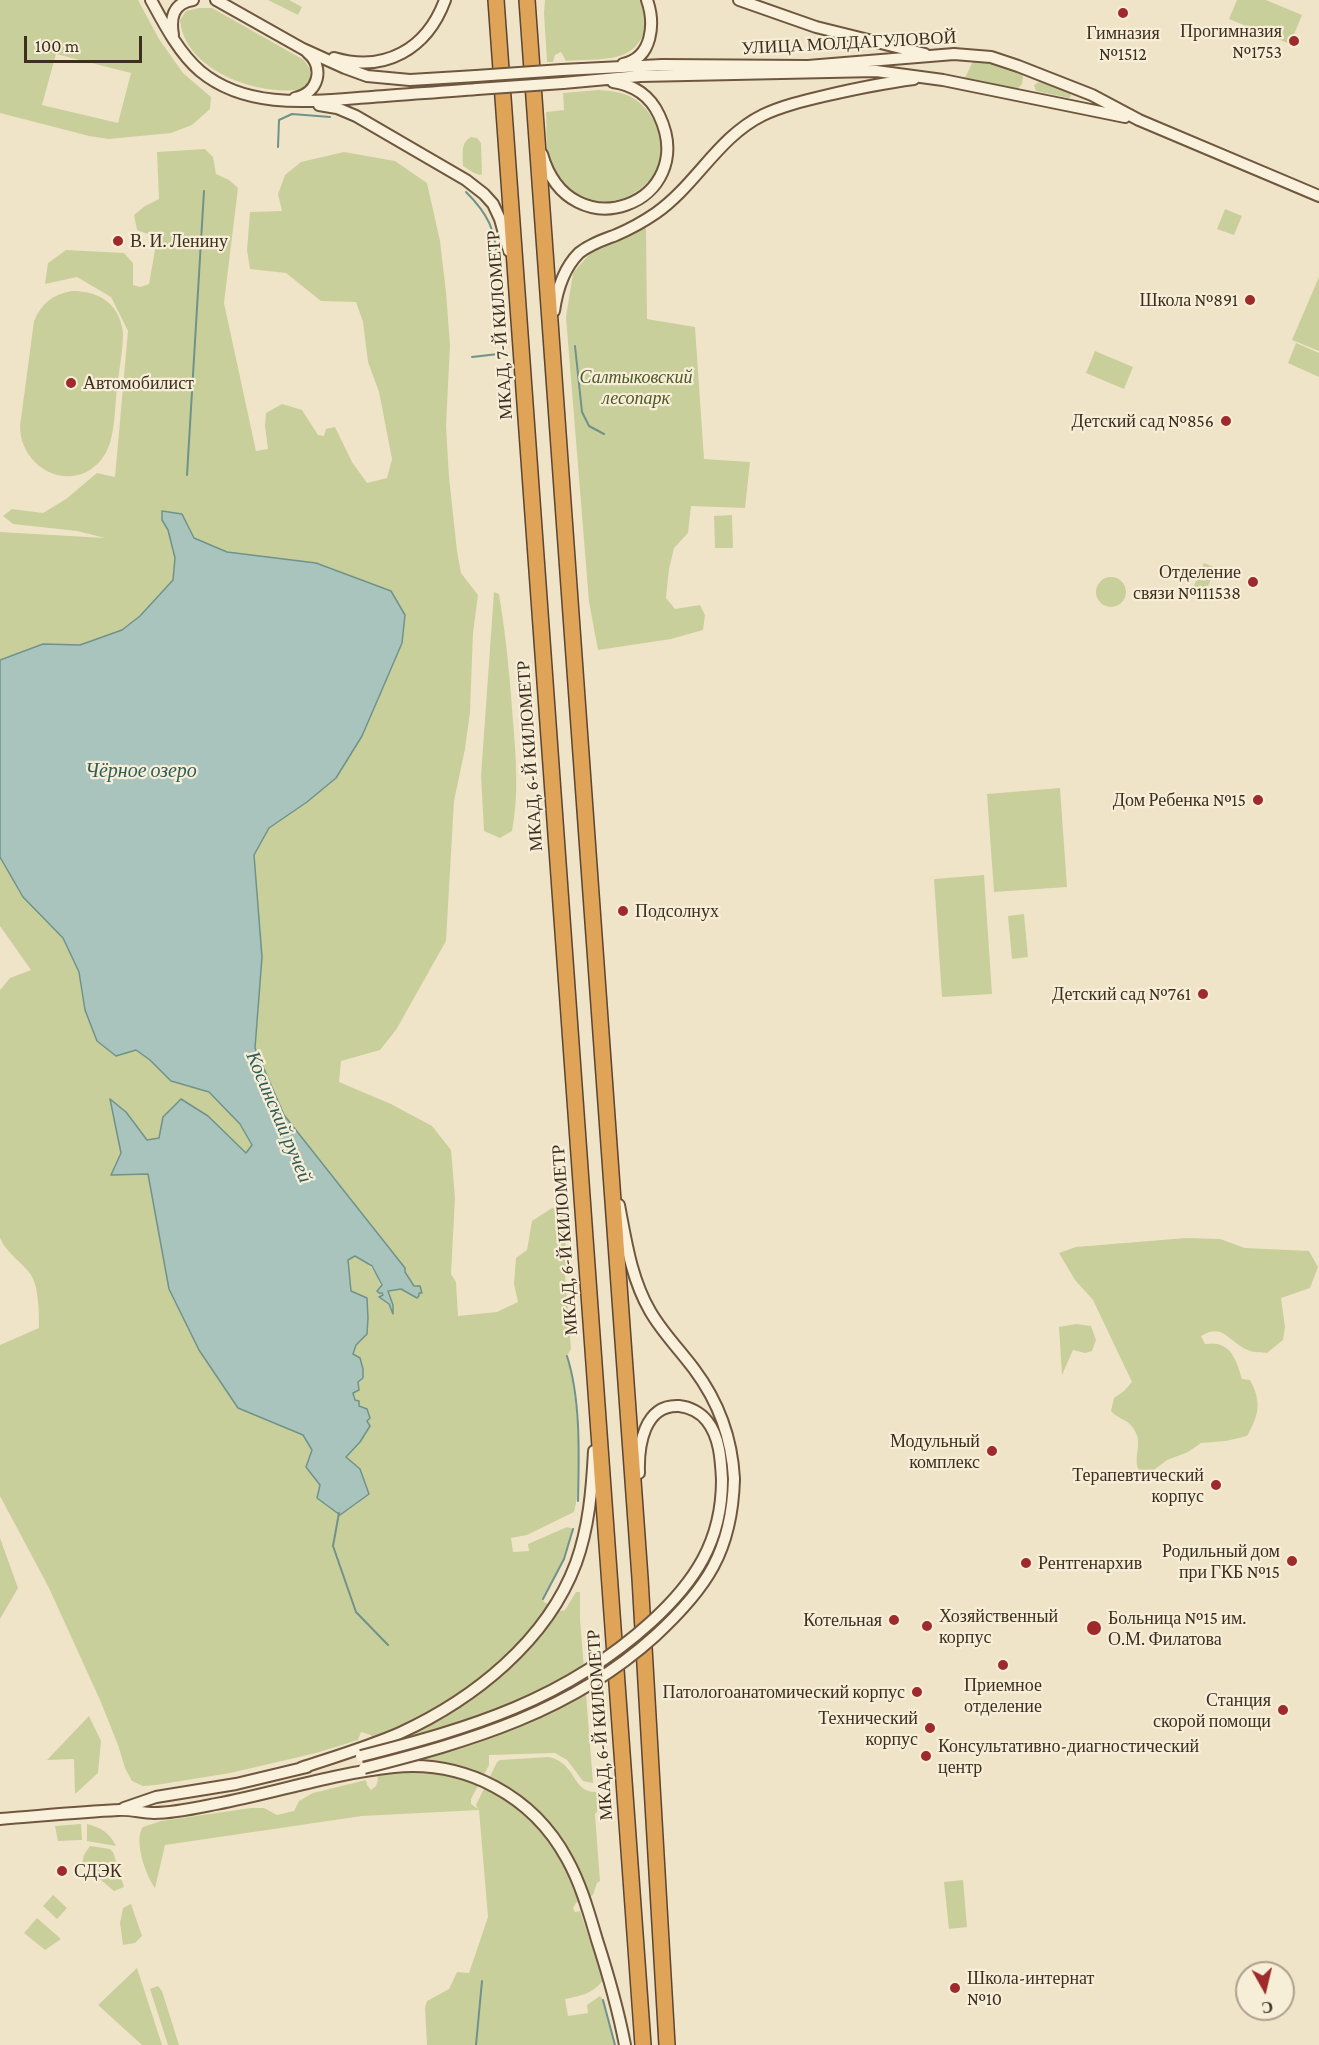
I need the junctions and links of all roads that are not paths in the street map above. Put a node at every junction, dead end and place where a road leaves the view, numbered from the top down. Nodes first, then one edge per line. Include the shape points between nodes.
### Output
1 (151, 0) edge
2 (193, 0) edge
3 (206, 0) edge
4 (446, 0) edge
5 (496, 0) edge
6 (527, 0) edge
7 (534, 0) edge
8 (647, 0) edge
9 (739, 0) edge
10 (220, 2) edge
11 (530, 38) junction
12 (174, 39) junction
13 (303, 49) junction
14 (934, 56) junction
15 (605, 67) junction
16 (927, 78) junction
17 (601, 80) junction
18 (280, 101) junction
19 (1139, 120) junction
20 (536, 132) junction
21 (1319, 196) edge
22 (516, 285) junction
23 (551, 338) junction
24 (542, 647) joint
25 (609, 1151) junction
26 (597, 1406) junction
27 (640, 1578) junction
28 (360, 1752) junction
29 (364, 1770) junction
30 (121, 1809) junction
31 (0, 1819) edge
32 (625, 2045) edge
33 (643, 2045) edge
34 (667, 2045) edge

1 - 12 main road
2 - 12 main road via 179,5 172,13
3 - 10 main road
4 - 13 main road via 422,40 394,57 360,63
5 - 22 highway, МКАД, 7-Й КИЛОМЕТР
6 - 11 highway
7 - 11 main road
8 - 15 main road via 652,22 645,48 628,63
9 - 14 main road via 816,27
10 - 13 main road
11 - 20 highway
12 - 18 main road via 184,54 216,82 255,97
13 - 15 main road, УЛИЦА МОЛДАГУЛОВОЙ, bridge via 367,76 386,79
13 - 18 main road via 316,64 316,84 300,97
14 - 15 main road, УЛИЦА МОЛДАГУЛОВОЙ via 808,66
14 - 19 main road, УЛИЦА МОЛДАГУЛОВОЙ via 974,54 1004,61 1092,95
16 - 17 main road, УЛИЦА МОЛДАГУЛОВОЙ via 865,71
16 - 19 main road, УЛИЦА МОЛДАГУЛОВОЙ
16 - 23 main road via 881,83 789,105 743,126 658,212 579,253 562,278
17 - 18 main road, УЛИЦА МОЛДАГУЛОВОЙ, bridge
17 - 20 main road via 624,83 647,97 663,124 667,160 662,175 640,199 610,209 578,202 554,181
18 - 22 main road via 337,108 356,116 484,194 500,219
19 - 21 main road, УЛИЦА МОЛДАГУЛОВОЙ
20 - 23 highway
22 - 24 highway, МКАД, 7-Й КИЛОМЕТР
23 - 25 highway
24 - 26 highway, МКАД, 6-Й КИЛОМЕТР
25 - 27 highway
25 - 29 main road, bridge via 638,1287 657,1323 714,1400 729,1439 734,1479 730,1523 720,1553 711,1572 680,1611 628,1658 569,1697 470,1739
26 - 28 main road via 584,1536 556,1602 532,1636 480,1685 412,1727
26 - 33 highway, МКАД, 6-Й КИЛОМЕТР
27 - 28 main road, bridge via 642,1437 654,1414 663,1408 691,1409 711,1427 722,1480 713,1539 700,1566 676,1598 628,1643 581,1675 524,1705 467,1727
27 - 34 highway
28 - 30 main road via 236,1784 156,1797
29 - 30 main road via 217,1804 162,1812
29 - 32 main road via 406,1766 468,1775 506,1792 528,1809 568,1860 587,1906
30 - 31 main road

